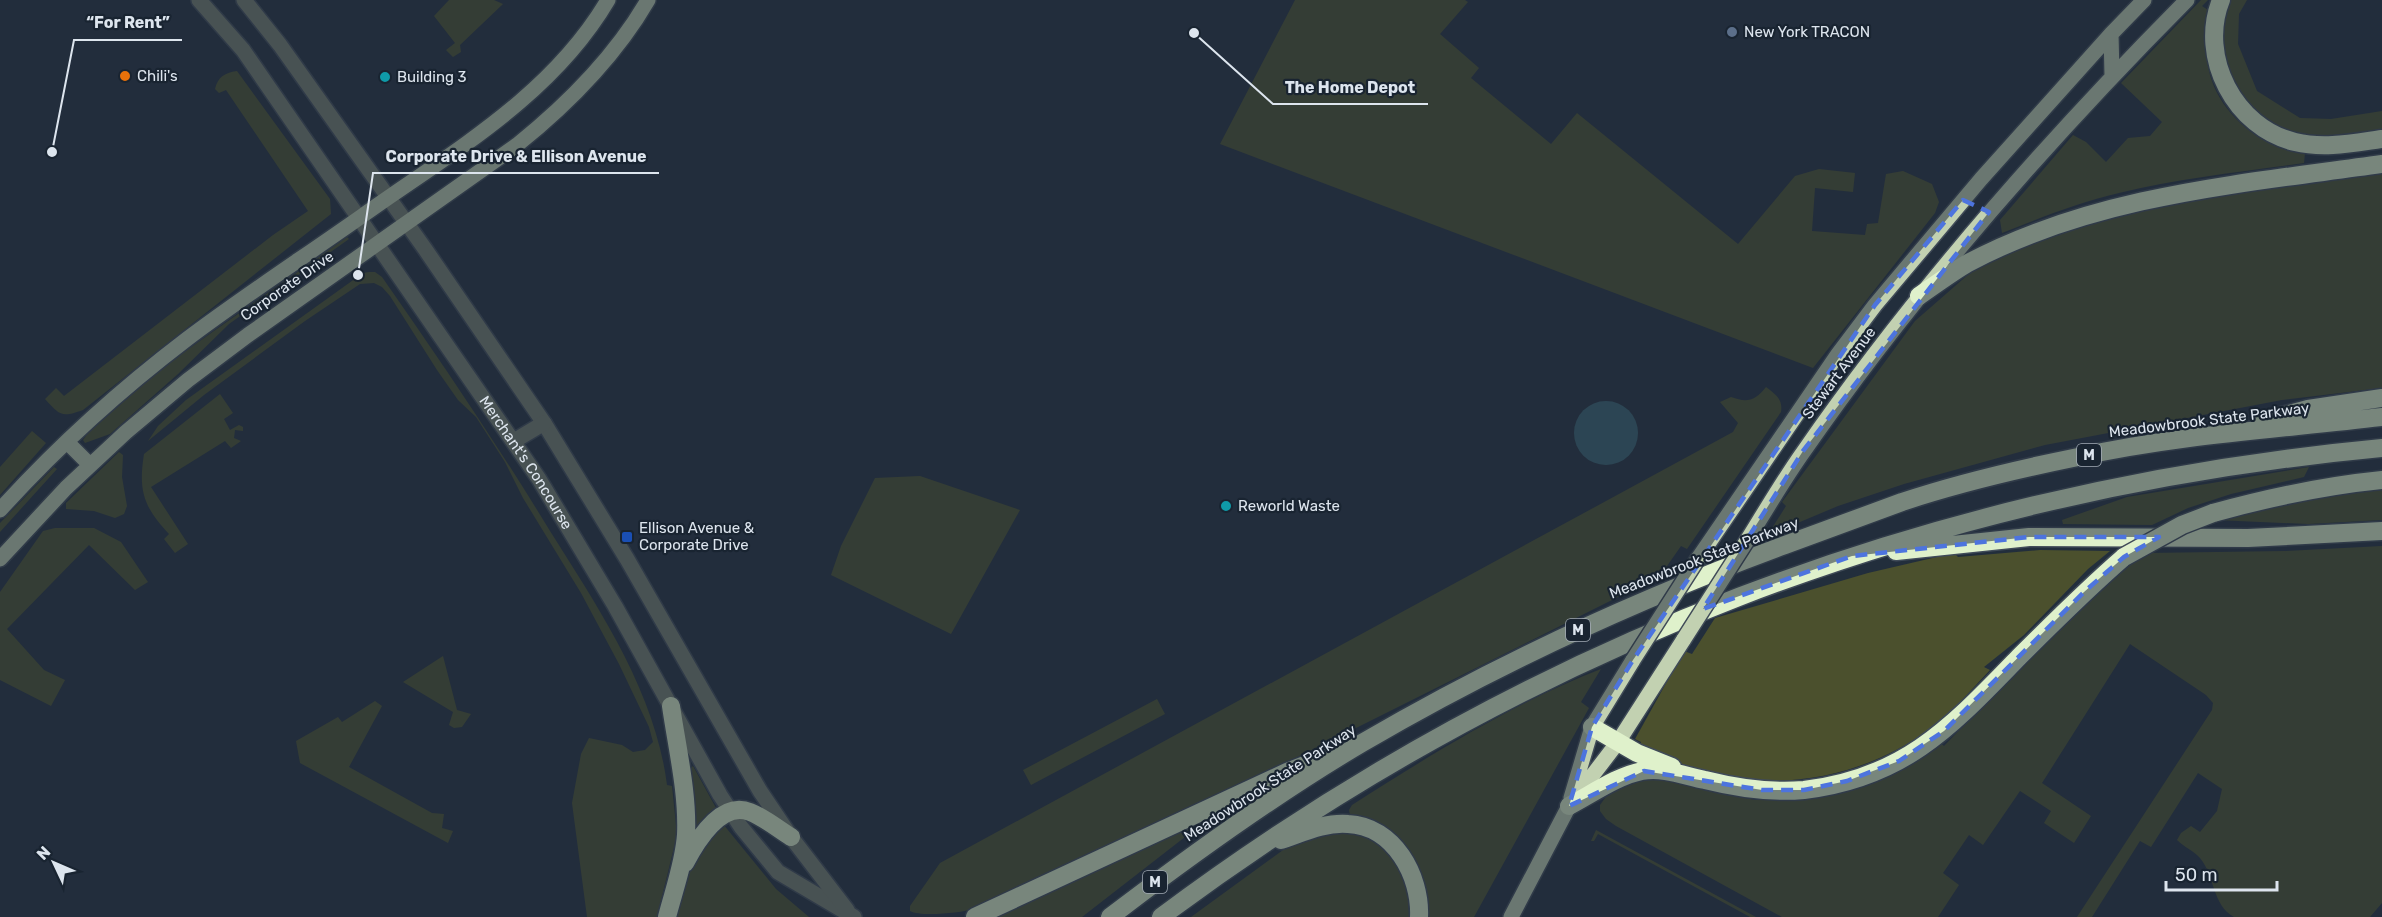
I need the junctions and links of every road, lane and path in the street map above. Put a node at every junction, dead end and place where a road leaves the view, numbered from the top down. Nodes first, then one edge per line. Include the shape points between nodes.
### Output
1 (200, 0) edge
2 (244, 0) edge
3 (608, 0) edge
4 (648, 0) edge
5 (2144, 0) edge
6 (2187, 0) edge
7 (2221, 0) edge
8 (2111, 34) junction
9 (2112, 75) junction
10 (2382, 139) edge
11 (2382, 164) edge
12 (1982, 179) junction
13 (388, 198) junction
14 (1963, 200) junction
15 (1989, 212) junction
16 (360, 218) junction
17 (406, 224) junction
18 (378, 244) junction
19 (1919, 296) junction
20 (2382, 398) edge
21 (2382, 417) edge
22 (544, 423) junction
23 (2204, 438) junction
24 (514, 441) junction
25 (67, 442) junction
26 (2382, 448) edge
27 (90, 465) junction
28 (2382, 480) edge
29 (0, 510) edge
30 (2382, 531) edge
31 (1852, 556) junction
32 (0, 559) edge
33 (671, 706) junction
34 (1592, 727) junction
35 (1618, 742) junction
36 (1361, 744) junction
37 (1707, 781) junction
38 (1569, 807) junction
39 (731, 811) junction
40 (791, 837) junction
41 (1259, 846) junction
42 (677, 878) junction
43 (847, 913) edge
44 (667, 917) edge
45 (975, 917) edge
46 (1110, 917) edge
47 (1161, 917) edge
48 (1419, 917) edge
49 (1511, 917) edge

1 - 16 street, Merchant's Concourse via 243,50
2 - 13 street, Merchant's Concourse
3 - 13 main road, Corporate Drive via 572,49 527,97
4 - 17 main road, Corporate Drive via 604,61 554,115
5 - 8 main road, Stewart Avenue
6 - 9 main road, Stewart Avenue
7 - 10 highway via 2214,38 2217,63 2232,98 2252,121 2295,143 2326,146
8 - 9 main road
8 - 12 main road, Stewart Avenue
9 - 15 main road, Stewart Avenue
11 - 19 highway via 2122,204 2007,245 1966,264
12 - 14 main road, Stewart Avenue
12 - 15 main road
13 - 16 main road, Corporate Drive
13 - 17 street, Merchant's Concourse
14 - 15 main road
14 - 34 main road, Stewart Avenue, bridge via 1838,354 1697,560
15 - 19 main road, Stewart Avenue
16 - 18 street, Merchant's Concourse
16 - 25 main road, Corporate Drive via 188,338
17 - 18 main road, Corporate Drive
17 - 22 street, Merchant's Concourse
18 - 24 street, Merchant's Concourse
18 - 27 main road, Corporate Drive via 209,363
19 - 35 main road, Stewart Avenue, bridge via 1803,451
20 - 23 highway via 2308,409
21 - 23 highway, Meadowbrook State Parkway / M
22 - 24 street
22 - 40 street, Merchant's Concourse via 627,559 742,762
23 - 36 highway, Meadowbrook State Parkway / M via 2082,456 1905,501 1706,574 1609,615 1507,664
24 - 33 street, Merchant's Concourse via 582,548
25 - 27 main road
25 - 29 main road, Corporate Drive
26 - 31 highway, M via 2240,464 2087,492
27 - 32 main road, Corporate Drive
28 - 37 highway, bridge via 2311,488 2213,513 2124,557 1944,731 1899,761 1847,781 1804,790 1752,789
30 - 31 highway via 2267,537 2029,537
31 - 41 highway, M via 1718,604 1573,667 1388,765
33 - 39 street, Merchant's Concourse
33 - 42 highway via 686,820
34 - 35 highway
34 - 38 main road, Stewart Avenue
35 - 37 highway
35 - 38 main road, Stewart Avenue
36 - 45 highway via 1287,772
36 - 46 highway, Meadowbrook State Parkway / M via 1221,835
37 - 38 highway via 1644,771 1624,777
38 - 49 main road, Stewart Avenue
39 - 40 highway via 749,812
39 - 42 highway via 700,838
39 - 43 street, Merchant's Concourse via 778,872
40 - 43 street, Merchant's Concourse
41 - 47 highway, M
41 - 48 highway via 1329,825 1356,824 1371,830 1392,844 1408,866 1418,894
42 - 44 highway

